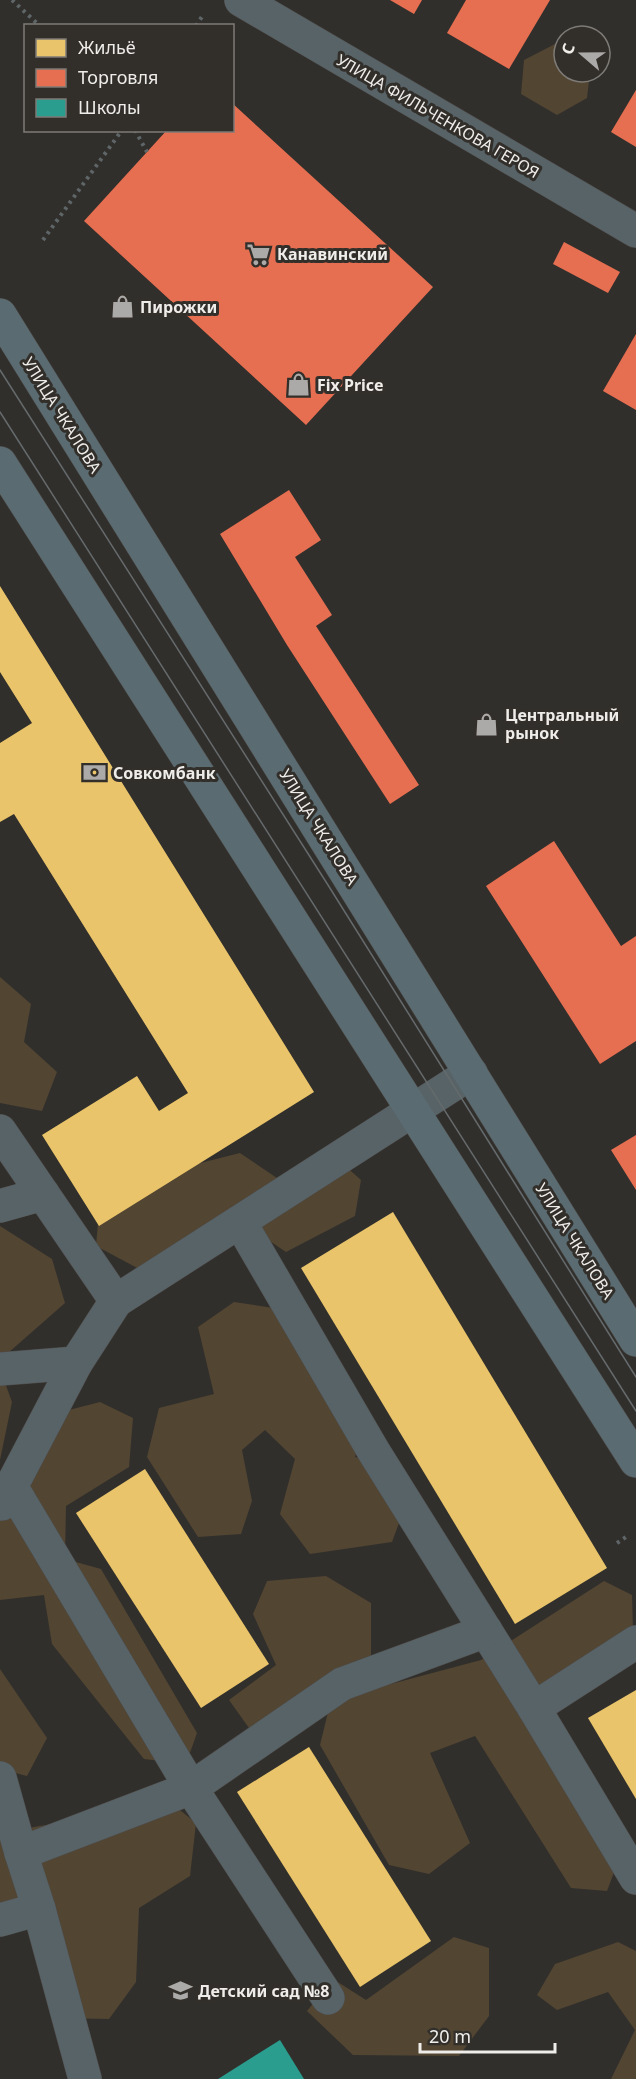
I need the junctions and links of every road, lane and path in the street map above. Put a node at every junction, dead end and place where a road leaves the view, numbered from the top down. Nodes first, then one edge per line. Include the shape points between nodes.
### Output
1 (12, 0) edge
2 (241, 0) edge
3 (38, 24) edge
4 (121, 132) edge
5 (136, 132) edge
6 (147, 152) dead end
7 (636, 231) edge
8 (43, 240) dead end
9 (0, 315) edge
10 (0, 463) edge
11 (471, 1072) junction
12 (412, 1110) junction
13 (0, 1131) edge
14 (43, 1194) junction
15 (0, 1206) edge
16 (240, 1222) junction
17 (116, 1301) junction
18 (636, 1340) edge
19 (76, 1363) junction
20 (0, 1369) edge
21 (636, 1461) edge
22 (5, 1497) edge
23 (626, 1537) dead end
24 (617, 1543) dead end
25 (486, 1631) junction
26 (636, 1642) edge
27 (534, 1708) junction
28 (0, 1778) edge
29 (191, 1788) junction
30 (21, 1853) junction
31 (636, 1878) edge
32 (39, 1909) junction
33 (0, 1920) edge
34 (328, 1998) dead end
35 (85, 2079) edge

1 - 3 path
2 - 7 street, УЛИЦА ФИЛЬЧЕНКОВА ГЕРОЯ
4 - 8 path
5 - 6 path
9 - 11 main road, УЛИЦА ЧКАЛОВА
10 - 12 main road
11 - 12 street
11 - 18 main road, УЛИЦА ЧКАЛОВА
12 - 16 street
12 - 21 main road
13 - 14 street
14 - 15 street
14 - 17 street
16 - 17 street
16 - 25 street via 374,1452
17 - 19 street
19 - 20 street
19 - 22 street
22 - 29 street
23 - 24 path
25 - 27 street
25 - 29 street via 342,1684
26 - 27 street
27 - 31 street
28 - 30 street
29 - 30 street
29 - 34 street
30 - 32 street
32 - 33 street
32 - 35 street

